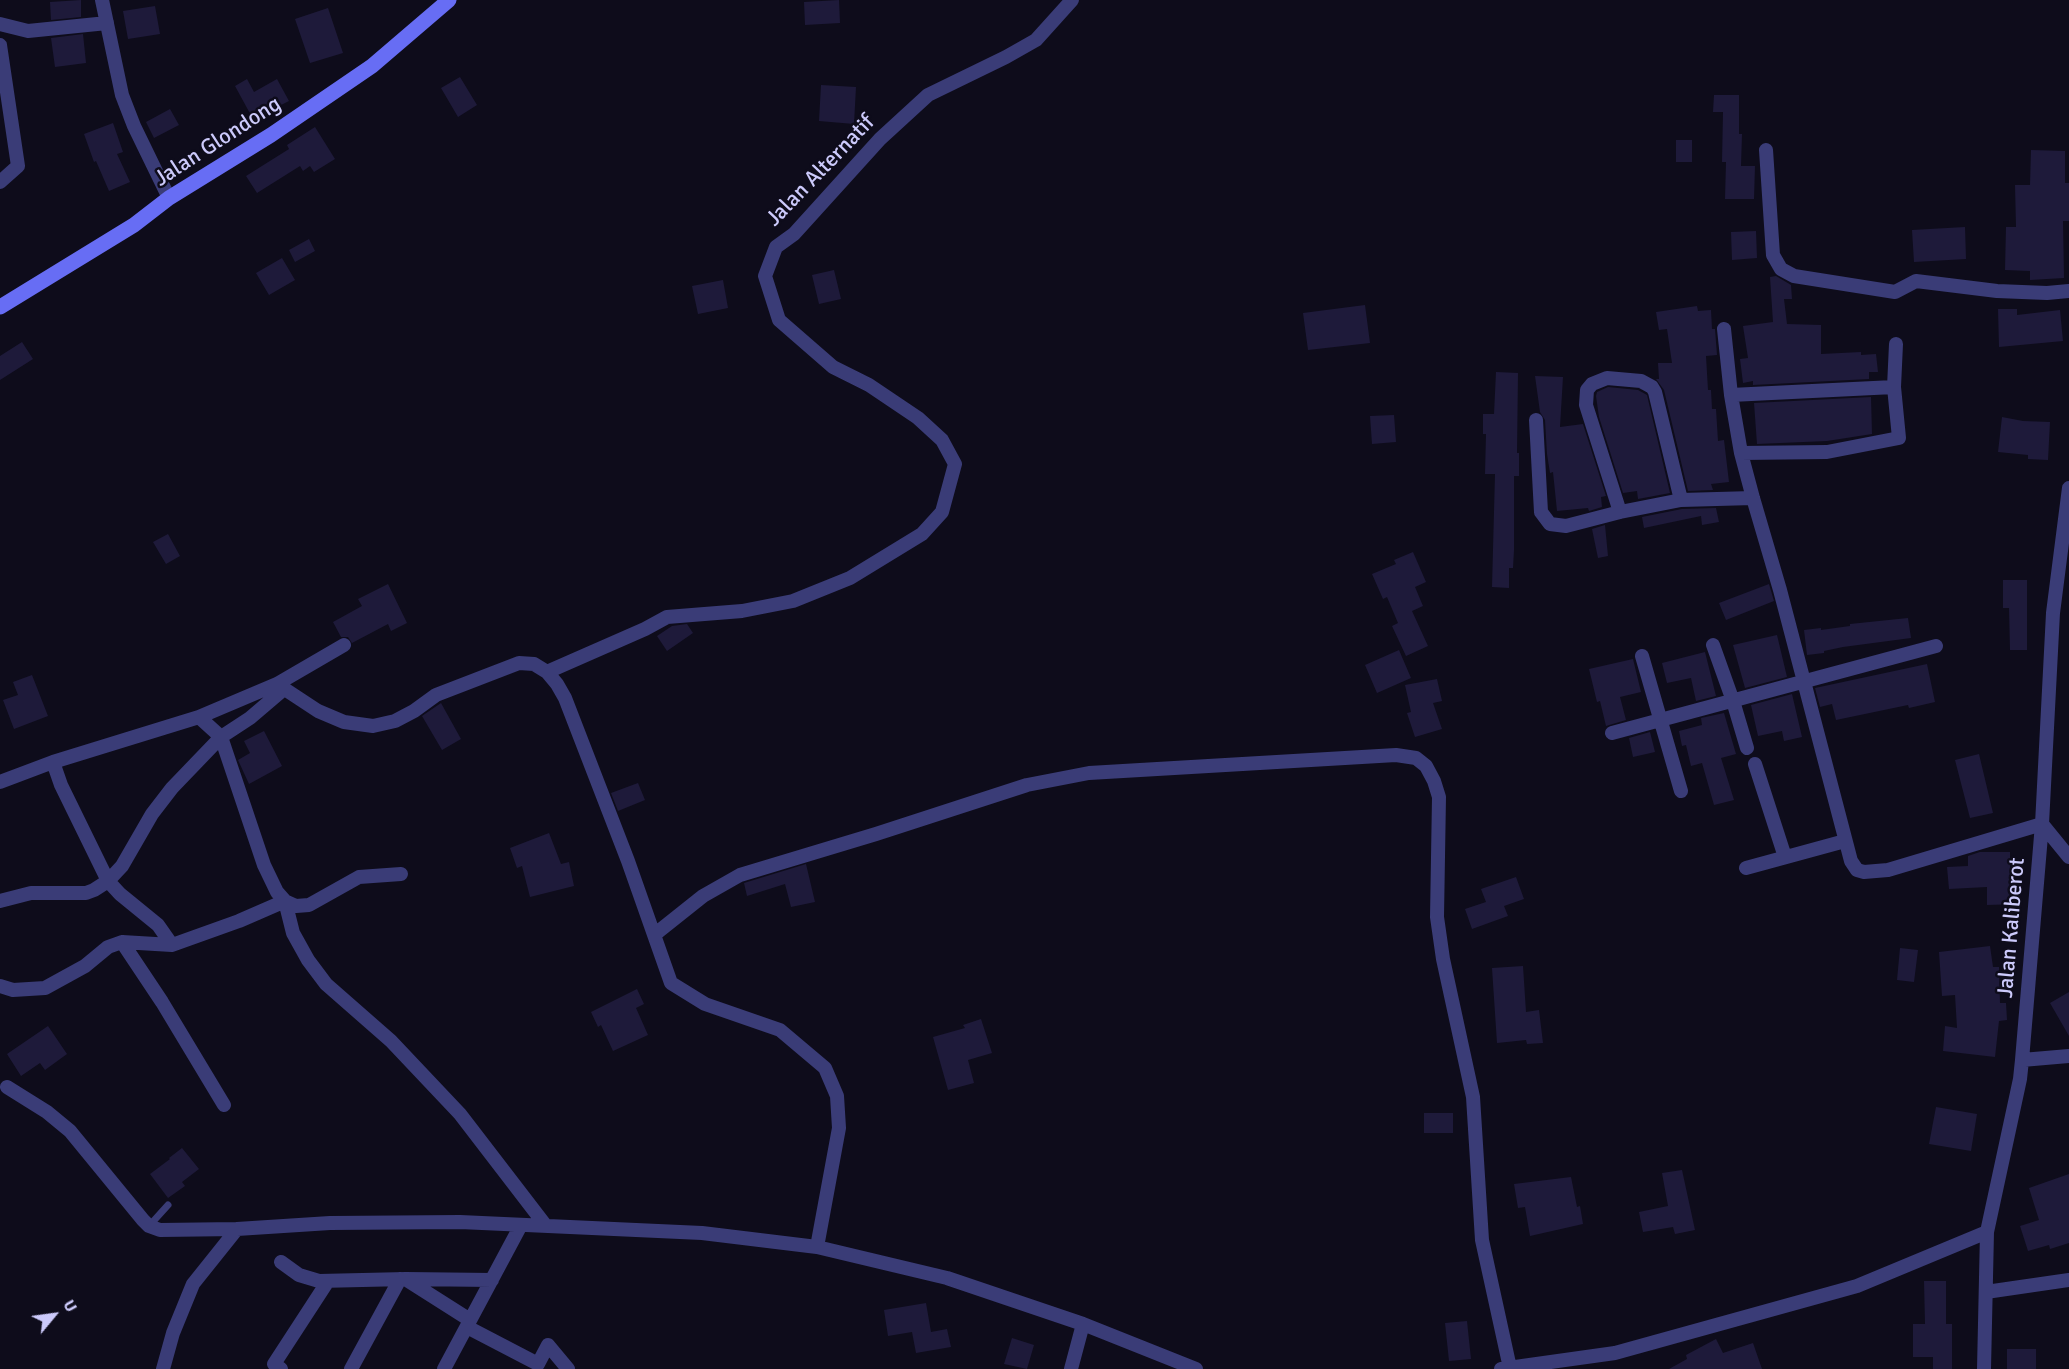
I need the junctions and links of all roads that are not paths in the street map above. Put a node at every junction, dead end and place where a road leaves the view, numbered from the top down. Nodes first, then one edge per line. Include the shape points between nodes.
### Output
1 (102, 0) edge
2 (449, 0) edge
3 (1072, 0) edge
4 (107, 23) junction
5 (0, 24) edge
6 (0, 45) edge
7 (1766, 150) dead end
8 (0, 182) edge
9 (169, 198) junction
10 (2069, 291) edge
11 (0, 307) edge
12 (1725, 329) dead end
13 (1896, 344) dead end
14 (1894, 387) junction
15 (1731, 395) junction
16 (1536, 420) dead end
17 (1742, 453) junction
18 (2069, 488) edge
19 (1753, 498) junction
20 (1681, 500) junction
21 (1620, 512) junction
22 (344, 645) dead end
23 (1713, 645) dead end
24 (1936, 646) dead end
25 (1642, 656) dead end
26 (547, 672) junction
27 (1804, 683) junction
28 (281, 686) junction
29 (1733, 701) junction
30 (200, 717) junction
31 (1660, 720) junction
32 (1612, 733) dead end
33 (220, 737) junction
34 (1747, 748) dead end
35 (53, 762) junction
36 (1755, 764) dead end
37 (0, 782) edge
38 (1681, 790) dead end
39 (2042, 825) junction
40 (1845, 842) junction
41 (2069, 857) edge
42 (1785, 858) junction
43 (1746, 868) dead end
44 (401, 874) dead end
45 (108, 881) junction
46 (0, 901) edge
47 (285, 901) junction
48 (654, 935) junction
49 (122, 942) junction
50 (172, 945) junction
51 (0, 986) edge
52 (2069, 1056) edge
53 (2022, 1060) junction
54 (6, 1088) dead end
55 (224, 1105) dead end
56 (168, 1205) dead end
57 (521, 1225) junction
58 (149, 1226) junction
59 (546, 1226) junction
60 (237, 1229) junction
61 (1987, 1232) junction
62 (817, 1247) junction
63 (281, 1262) dead end
64 (403, 1279) junction
65 (492, 1280) junction
66 (2069, 1280) edge
67 (328, 1281) junction
68 (1986, 1292) junction
69 (468, 1324) junction
70 (1083, 1324) junction
71 (537, 1367) edge
72 (1505, 1368) edge
73 (163, 1369) edge
74 (281, 1369) edge
75 (351, 1369) edge
76 (444, 1369) edge
77 (568, 1369) edge
78 (1071, 1369) edge
79 (1196, 1369) edge
80 (1984, 1369) edge

1 - 4 street
2 - 9 main road, Jalan Glondong via 372,66 272,135
3 - 26 street, Jalan Alternatif via 1036,40 928,95 880,139 794,234 776,247 765,276 778,320 833,367 869,385 918,418 942,440 955,464 942,512 922,534 850,579 793,601 742,611 667,617
4 - 5 street via 28,31
4 - 9 street via 122,95
6 - 8 street via 18,166
7 - 10 street via 1773,255 1781,269 1794,276 1894,292 1916,281 1997,291
9 - 11 main road, Jalan Glondong via 134,225
12 - 15 street
13 - 14 street
14 - 15 street
14 - 17 street via 1899,438 1827,452
15 - 17 street
16 - 21 street via 1541,512 1550,524 1566,525
17 - 19 street
18 - 39 street, Jalan Kaliberot via 2053,613
19 - 20 street
19 - 27 street
20 - 21 street
20 - 21 street via 1652,387 1641,381 1607,378 1587,390 1586,405
22 - 28 street
23 - 29 street
24 - 27 street
25 - 31 street
26 - 28 street via 534,664 519,663 436,695 395,721 373,726 344,722 318,711
26 - 48 street via 565,698
27 - 29 street
27 - 40 street
28 - 30 street
28 - 33 street via 258,713
29 - 31 street
29 - 34 street
30 - 33 street
30 - 35 street
31 - 32 street
31 - 38 street
33 - 45 street via 172,788 122,866
33 - 47 street via 264,864
35 - 37 street
35 - 45 street
36 - 42 street
39 - 40 street via 1875,872 1857,870
39 - 41 street
39 - 53 street, Jalan Kaliberot
40 - 42 street
42 - 43 street
44 - 47 street via 359,877 309,905 296,906
45 - 46 street via 86,893 31,893
45 - 50 street via 158,925
47 - 50 street
47 - 59 street via 293,933 326,984 391,1041 460,1114
48 - 62 street via 672,983 705,1004 780,1030 825,1068 837,1096 839,1128
48 - 72 street via 704,896 740,875 1028,785 1089,774 1396,755 1416,758 1426,766 1439,797 1437,916 1473,1098 1482,1240
49 - 50 street
49 - 51 street via 45,987 14,990
49 - 55 street
52 - 53 street
53 - 61 street, Jalan Kaliberot
54 - 58 street via 70,1131
56 - 58 lane
57 - 59 street
57 - 60 street via 330,1223
57 - 65 street
58 - 60 street via 166,1231
59 - 62 street via 702,1233
60 - 73 street via 193,1284
61 - 68 street, Jalan Kaliberot
61 - 72 street via 1857,1286 1615,1353
62 - 70 street via 947,1278
63 - 67 street via 299,1275
64 - 65 street
64 - 67 street
64 - 69 street
64 - 75 street
65 - 69 street
66 - 68 street
67 - 74 street via 274,1364
68 - 80 street, Jalan Kaliberot
69 - 71 street
69 - 76 street
70 - 78 street
70 - 79 street
71 - 77 street via 548,1345

